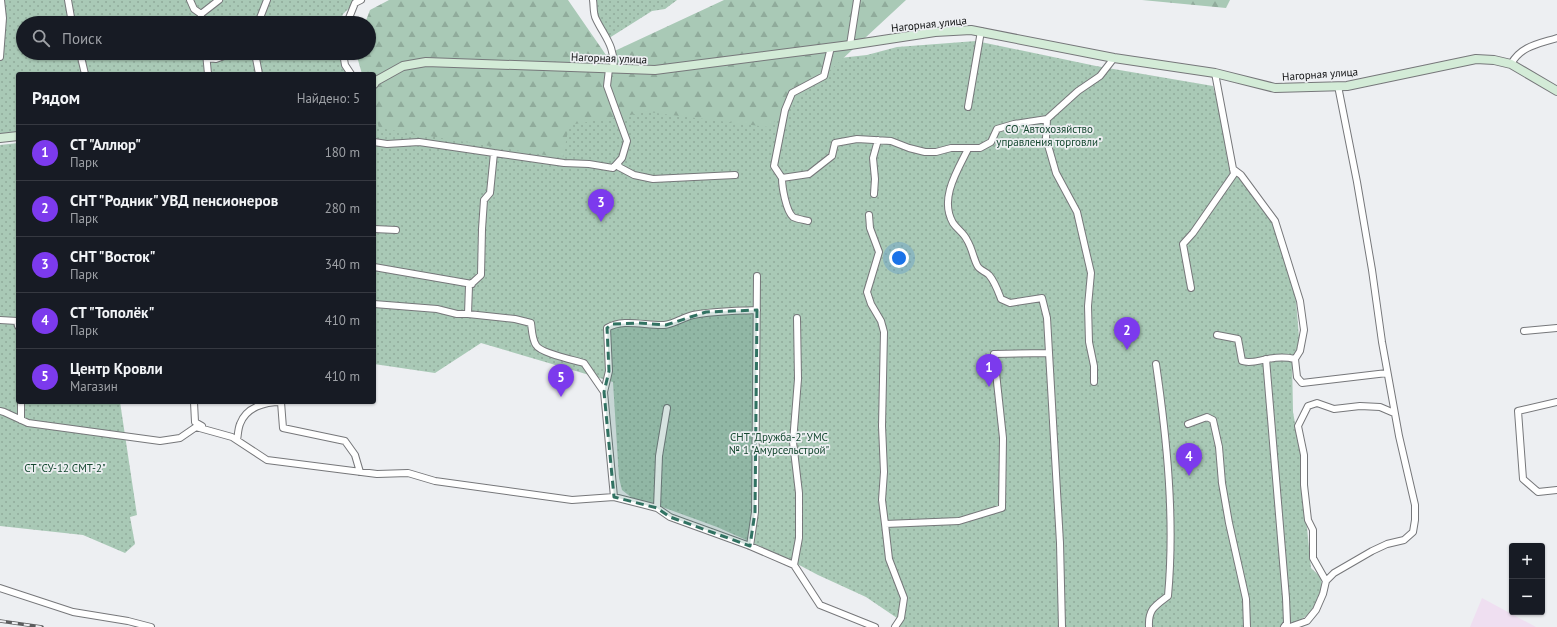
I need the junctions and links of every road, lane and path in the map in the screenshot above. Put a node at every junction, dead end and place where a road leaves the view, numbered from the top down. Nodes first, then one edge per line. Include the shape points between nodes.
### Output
1 (2, 0) edge
2 (68, 0) edge
3 (190, 0) edge
4 (219, 0) edge
5 (267, 0) edge
6 (361, 0) edge
7 (593, 0) edge
8 (857, 0) edge
9 (201, 14) joint
10 (71, 16) edge
11 (261, 16) edge
12 (350, 16) edge
13 (981, 32) junction
14 (1557, 38) edge
15 (850, 45) junction
16 (830, 48) junction
17 (0, 57) edge
18 (1114, 58) junction
19 (82, 60) edge
20 (206, 60) edge
21 (256, 60) edge
22 (344, 60) edge
23 (1511, 64) junction
24 (611, 69) junction
25 (85, 72) edge
26 (208, 72) edge
27 (259, 72) edge
28 (350, 72) edge
29 (1215, 73) junction
30 (376, 81) edge
31 (1338, 86) junction
32 (1557, 91) edge
33 (968, 107) dead end
34 (1047, 118) junction
35 (16, 136) edge
36 (0, 138) edge
37 (878, 140) junction
38 (376, 142) edge
39 (968, 149) junction
40 (494, 153) junction
41 (618, 163) junction
42 (1233, 169) junction
43 (735, 174) dead end
44 (782, 178) junction
45 (874, 194) dead end
46 (869, 215) dead end
47 (808, 221) dead end
48 (376, 229) edge
49 (396, 230) dead end
50 (376, 267) edge
51 (757, 276) dead end
52 (472, 284) junction
53 (1192, 288) dead end
54 (376, 304) edge
55 (757, 310) junction
56 (468, 314) junction
57 (797, 318) dead end
58 (0, 320) edge
59 (16, 322) edge
60 (1557, 328) edge
61 (1524, 331) dead end
62 (1217, 335) dead end
63 (1049, 353) junction
64 (1266, 359) junction
65 (1295, 359) junction
66 (1156, 364) dead end
67 (1387, 373) junction
68 (1094, 382) dead end
69 (604, 392) junction
70 (1557, 402) edge
71 (21, 404) edge
72 (194, 404) edge
73 (264, 404) edge
74 (281, 404) edge
75 (667, 408) dead end
76 (0, 412) edge
77 (1394, 413) junction
78 (21, 420) junction
79 (1188, 424) dead end
80 (207, 429) junction
81 (237, 440) junction
82 (360, 472) junction
83 (1557, 490) edge
84 (614, 496) junction
85 (657, 508) junction
86 (885, 524) junction
87 (750, 546) junction
88 (794, 565) junction
89 (1326, 581) junction
90 (0, 588) edge
91 (151, 627) edge
92 (875, 627) edge
93 (895, 627) edge
94 (1062, 627) edge
95 (1149, 627) edge
96 (1247, 627) edge
97 (1284, 627) edge
98 (1290, 627) edge

1 - 17 street via 4,18
2 - 10 street
3 - 9 street via 194,9
4 - 9 street
5 - 11 street
6 - 12 street via 355,3
7 - 24 street via 595,17 610,42 614,64
8 - 15 street
13 - 15 street, Нагорная улица via 935,32
13 - 18 street, Нагорная улица
13 - 33 street
14 - 23 street via 1525,48 1516,55
15 - 16 street, Нагорная улица
16 - 24 street, Нагорная улица via 655,70
16 - 44 street via 824,76 792,93 785,110 774,166
18 - 29 street, Нагорная улица
18 - 34 street via 1100,76
19 - 25 street
20 - 26 street
21 - 27 street
22 - 28 street
23 - 31 street, Нагорная улица via 1476,59
23 - 32 street, Нагорная улица
24 - 30 street, Нагорная улица via 426,62 403,66
24 - 41 street via 607,86 627,141
29 - 31 street, Нагорная улица via 1275,88
29 - 42 street
31 - 67 street via 1370,255
34 - 39 street via 997,129 991,142 980,148
34 - 68 street via 1046,138 1056,173 1077,212 1091,273 1088,306
35 - 36 street
37 - 39 street via 891,141 925,152 951,148
37 - 44 street via 858,139 835,144 832,156 810,174
37 - 45 street via 873,158
38 - 40 street via 419,142
39 - 63 street via 949,192 947,206 954,224 967,238 977,266 989,275 1001,299 1010,303 1042,298 1047,318
40 - 41 street via 613,168
40 - 52 street via 490,193 484,200 482,275
41 - 43 street via 619,167 634,175 653,179
42 - 53 street via 1234,174 1183,244
42 - 65 street via 1275,221 1300,301 1304,330 1300,351
44 - 47 street via 782,187 790,213 794,218
46 - 86 street via 870,228 878,252 867,292 884,332 882,500
48 - 49 street
50 - 52 street
51 - 55 street
52 - 56 street via 469,286
54 - 56 street
55 - 69 street via 706,312 685,316 666,325 613,324 607,328 609,370
55 - 87 street via 755,512
56 - 69 street via 515,318 531,323 536,347 584,363
57 - 88 street via 798,379 793,442 799,493 799,538
58 - 59 street
60 - 61 street
62 - 64 street via 1238,339 1242,361 1247,363
63 - 86 street via 994,354 1003,438 1002,508 960,520
63 - 94 street
64 - 65 street
64 - 97 street via 1286,598 1287,623
65 - 67 street via 1296,377 1302,383
66 - 95 street via 1163,415 1171,567 1168,596 1154,606 1148,616
67 - 77 street
69 - 84 street
70 - 83 street via 1518,411 1523,479 1538,492
71 - 78 street
72 - 80 street via 195,422
73 - 81 street via 246,414 240,424
74 - 82 street via 283,428 345,441 355,455
75 - 85 street via 659,456
76 - 78 street
77 - 89 street via 1415,504 1413,532 1404,540 1387,544 1348,564
77 - 89 street via 1380,407 1334,409 1317,403 1308,406 1298,426 1304,455 1308,520 1313,530 1313,558
78 - 80 street via 160,441 180,438 196,426
79 - 96 street via 1207,418 1213,420 1229,523 1246,599
80 - 81 street
81 - 82 street via 267,460
82 - 84 street via 408,473 435,481 572,500
84 - 85 street
85 - 87 street via 670,517
86 - 93 street via 889,559 904,598 901,618
87 - 88 street
88 - 92 street via 820,605
89 - 98 street via 1316,610 1307,621
90 - 91 street via 73,612

